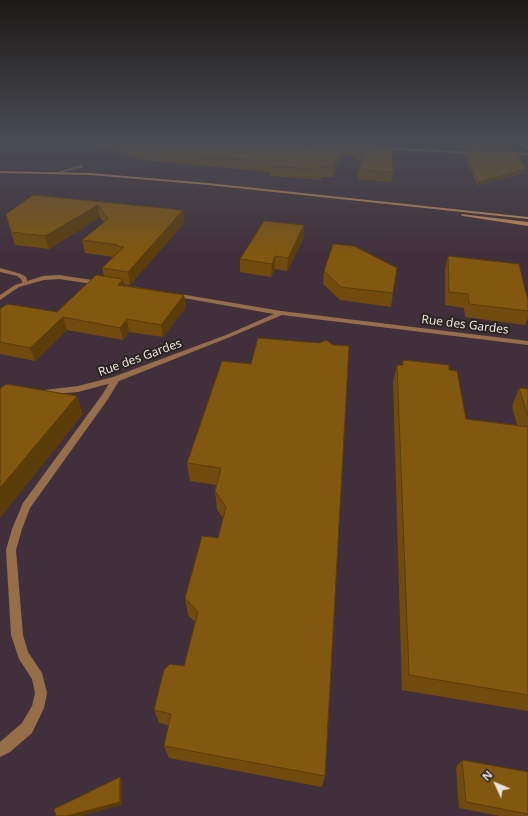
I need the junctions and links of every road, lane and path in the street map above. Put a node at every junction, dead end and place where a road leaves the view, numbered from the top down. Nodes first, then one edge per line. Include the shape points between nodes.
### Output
1 (122, 180) edge
2 (162, 180) edge
3 (310, 196) junction
4 (407, 206) junction
5 (528, 218) edge
6 (528, 224) edge
7 (0, 270) edge
8 (25, 283) junction
9 (105, 284) edge
10 (166, 294) edge
11 (0, 298) edge
12 (281, 313) junction
13 (528, 343) edge
14 (116, 379) junction
15 (37, 392) edge
16 (0, 750) edge

1 - 3 main road
2 - 3 main road
3 - 4 main road
4 - 5 main road
4 - 6 main road
7 - 8 street via 19,275 24,278
8 - 9 street via 60,277
8 - 11 street
10 - 12 street, Rue des Gardes
12 - 13 street, Rue des Gardes
12 - 14 street, Rue des Gardes
14 - 15 street, Rue des Gardes via 78,389
14 - 16 street via 26,506 17,529 11,550 17,635 23,655 38,677 41,693 38,708 27,728

